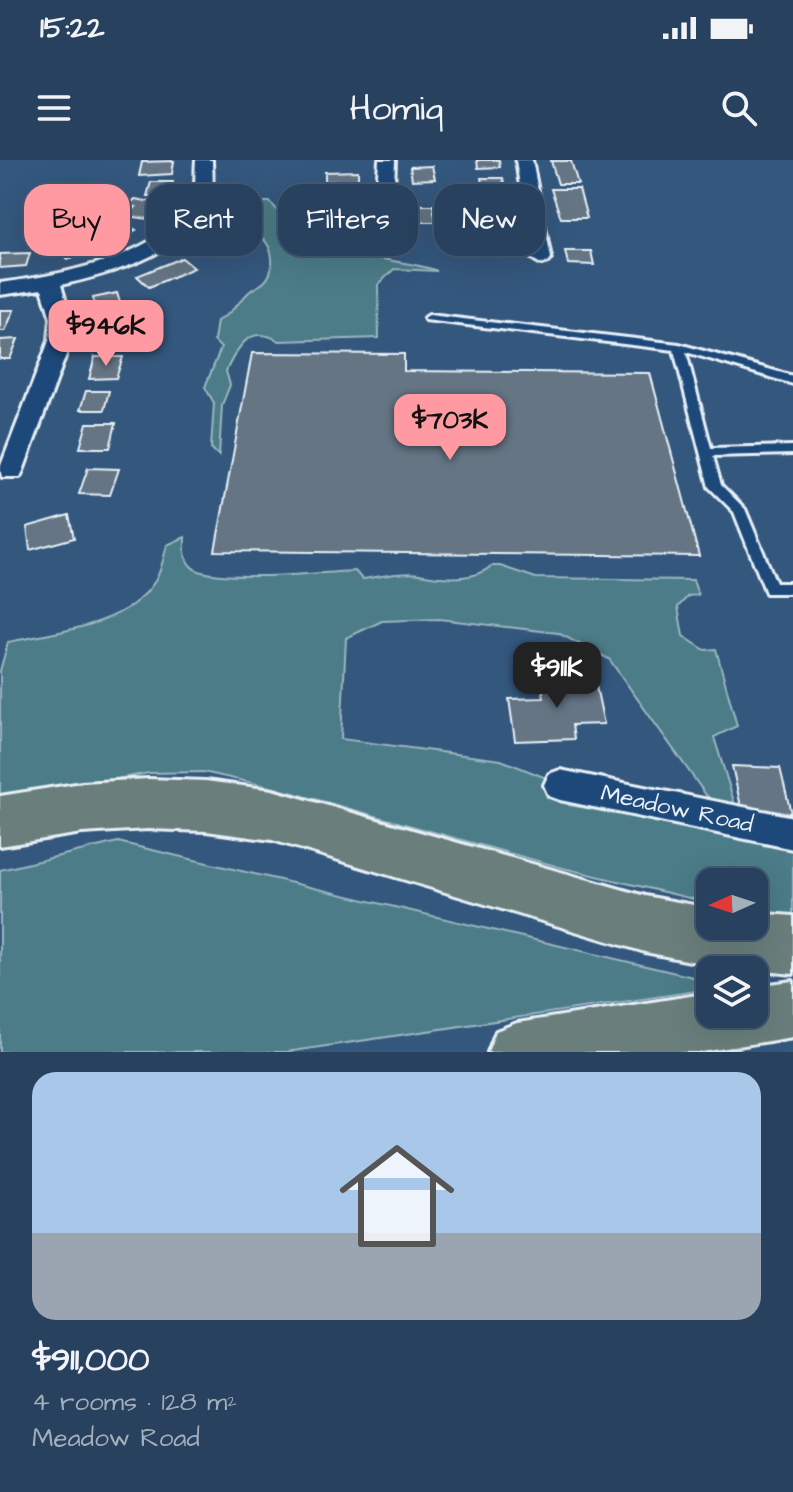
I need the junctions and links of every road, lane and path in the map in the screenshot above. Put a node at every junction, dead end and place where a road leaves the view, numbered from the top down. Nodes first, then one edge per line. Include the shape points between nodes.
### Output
1 (204, 160) edge
2 (387, 160) edge
3 (524, 160) edge
4 (386, 184) edge
5 (541, 258) dead end
6 (51, 285) junction
7 (0, 289) edge
8 (429, 318) dead end
9 (679, 347) junction
10 (793, 380) edge
11 (793, 450) edge
12 (706, 452) junction
13 (11, 471) dead end
14 (793, 588) edge
15 (560, 785) dead end
16 (0, 821) edge
17 (793, 833) edge
18 (793, 945) edge
19 (793, 1009) edge
20 (517, 1052) edge

1 - 6 street via 203,195 172,232 137,255
2 - 4 street
3 - 5 street
6 - 7 street
6 - 13 street via 61,318 60,341
8 - 9 lane
9 - 10 lane
9 - 12 lane
11 - 12 lane
12 - 14 lane via 715,487 739,509 771,589
15 - 17 street, Meadow Road
16 - 18 highway via 148,804 272,815 645,924
19 - 20 main road

